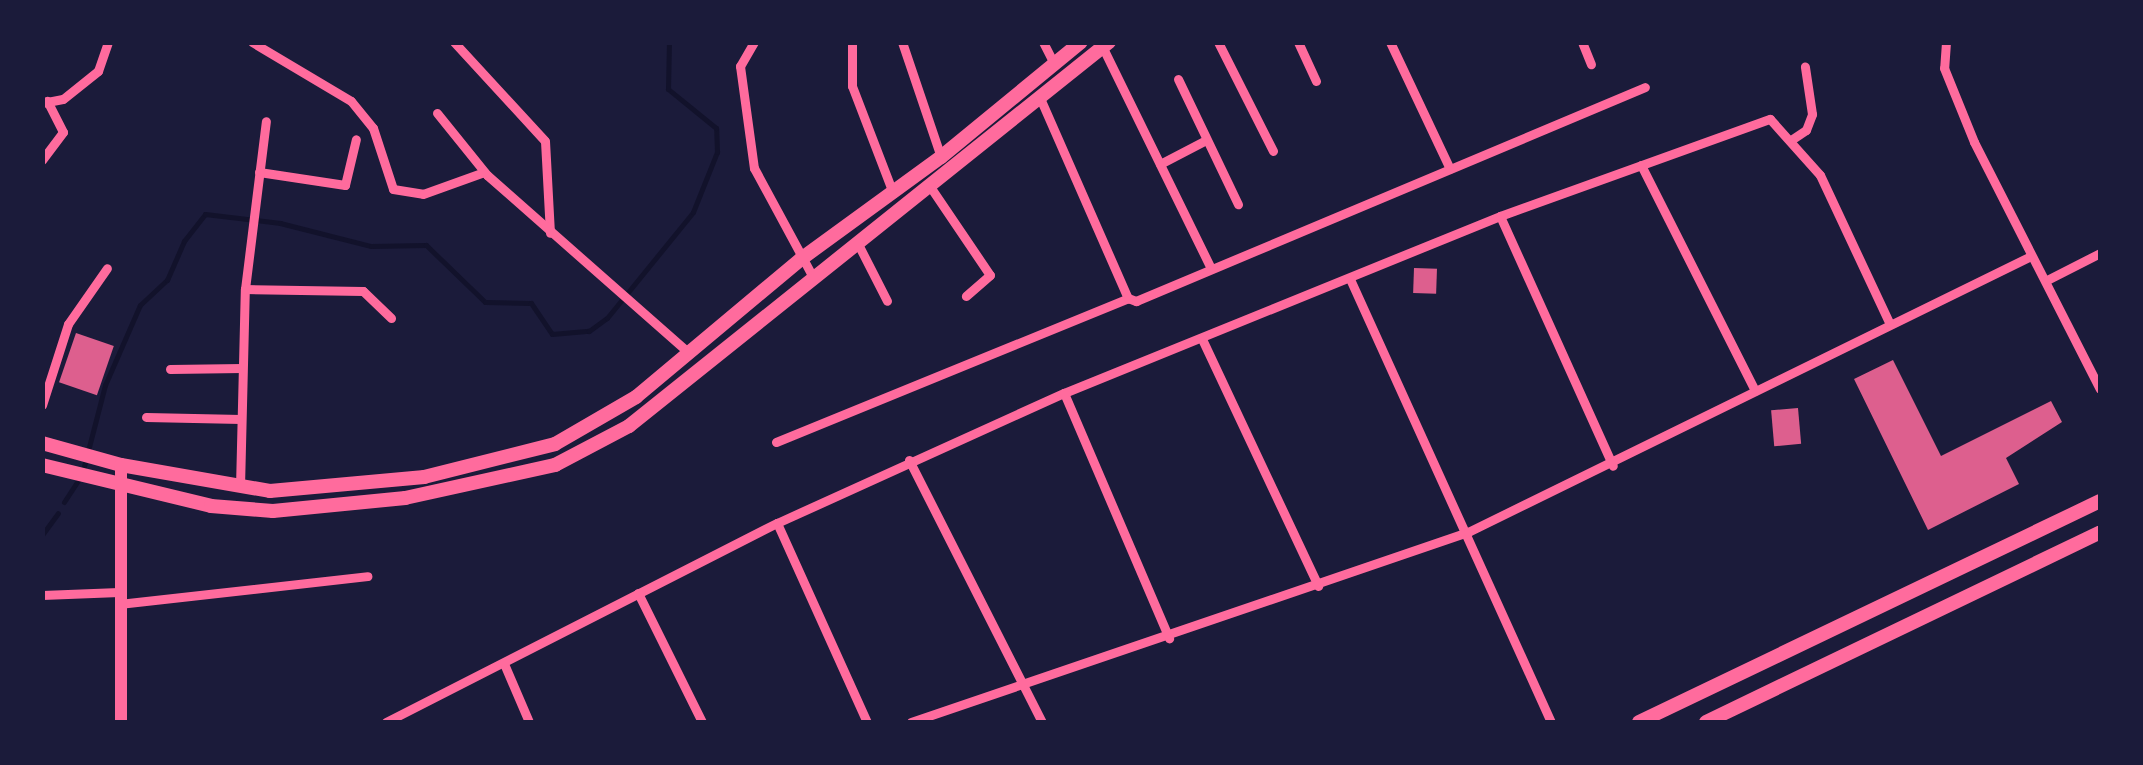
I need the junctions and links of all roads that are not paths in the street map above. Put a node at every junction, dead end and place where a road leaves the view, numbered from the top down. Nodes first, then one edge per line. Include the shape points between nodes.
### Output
1 (108, 42) edge
2 (252, 42) edge
3 (454, 42) edge
4 (754, 42) edge
5 (852, 42) edge
6 (902, 42) edge
7 (1043, 42) edge
8 (1081, 42) edge
9 (1218, 42) edge
10 (1298, 42) edge
11 (1390, 42) edge
12 (1582, 42) edge
13 (1946, 42) edge
14 (1106, 45) edge
15 (1054, 64) junction
16 (1591, 64) dead end
17 (1805, 67) dead end
18 (1178, 79) dead end
19 (1316, 81) dead end
20 (1644, 87) dead end
21 (1040, 98) junction
22 (45, 102) edge
23 (436, 113) dead end
24 (266, 121) dead end
25 (356, 139) dead end
26 (1206, 140) junction
27 (1791, 140) junction
28 (1273, 151) dead end
29 (942, 157) junction
30 (42, 160) edge
31 (1160, 164) junction
32 (1641, 165) junction
33 (1450, 170) junction
34 (259, 172) junction
35 (484, 172) junction
36 (931, 188) junction
37 (893, 193) junction
38 (1238, 204) dead end
39 (1500, 216) junction
40 (550, 233) junction
41 (858, 242) junction
42 (2100, 253) edge
43 (2031, 256) junction
44 (801, 259) junction
45 (1210, 266) junction
46 (107, 268) dead end
47 (813, 277) junction
48 (1350, 279) junction
49 (2047, 280) junction
50 (245, 289) junction
51 (966, 296) dead end
52 (1128, 298) junction
53 (887, 301) dead end
54 (391, 318) dead end
55 (1889, 322) junction
56 (1202, 339) junction
57 (688, 352) junction
58 (242, 368) junction
59 (170, 369) dead end
60 (2100, 389) edge
61 (1755, 391) junction
62 (1064, 393) junction
63 (42, 404) edge
64 (146, 418) dead end
65 (242, 419) junction
66 (776, 442) dead end
67 (42, 443) edge
68 (908, 460) junction
69 (42, 464) edge
70 (120, 465) junction
71 (1613, 466) junction
72 (120, 486) junction
73 (240, 489) junction
74 (2100, 501) edge
75 (777, 523) junction
76 (1468, 532) junction
77 (2100, 532) edge
78 (367, 576) dead end
79 (1318, 586) junction
80 (638, 594) junction
81 (42, 596) edge
82 (119, 598) junction
83 (1886, 604) junction
84 (1899, 630) junction
85 (1169, 638) junction
86 (504, 666) junction
87 (1026, 684) junction
88 (120, 722) edge
89 (386, 722) edge
90 (529, 722) edge
91 (702, 722) edge
92 (867, 722) edge
93 (912, 722) edge
94 (1042, 722) edge
95 (1551, 722) edge
96 (1640, 722) edge
97 (1706, 722) edge

1 - 22 street via 98,71 63,99
2 - 35 street via 352,101 373,128 393,189 423,194
3 - 40 street via 545,141
4 - 44 street via 740,66 744,124 754,168
5 - 37 street via 852,86
6 - 29 street
7 - 15 street
8 - 15 main road
9 - 28 street
10 - 19 street
11 - 33 street
12 - 16 street
13 - 43 street via 1944,68 1966,124
14 - 21 main road
14 - 31 street
15 - 29 main road
17 - 27 street via 1811,121
18 - 26 street
20 - 33 street
21 - 36 main road
21 - 52 street
22 - 30 street via 63,132
23 - 35 street
24 - 34 street
25 - 34 street via 345,185
26 - 31 street
26 - 38 street
27 - 32 street via 1768,119
27 - 55 street via 1820,175
29 - 37 main road
31 - 45 street
32 - 39 street
32 - 61 street
33 - 45 street
34 - 50 street
35 - 40 street
36 - 41 main road
36 - 51 street via 990,275
37 - 44 main road
39 - 48 street
39 - 71 street
40 - 57 street
41 - 47 main road
41 - 53 street
42 - 49 street
43 - 49 street
43 - 55 street
44 - 47 street
44 - 57 main road
45 - 52 street via 1136,301
46 - 63 street via 68,324
47 - 72 main road via 629,426 524,476 405,498 272,510 211,506
48 - 56 street
48 - 76 street
49 - 60 street
50 - 54 street via 363,291
50 - 58 street
52 - 66 street
55 - 61 street
56 - 62 street
56 - 79 street
57 - 73 main road via 612,414 523,456 352,488
58 - 59 street
58 - 65 street
61 - 71 street
62 - 68 street
62 - 85 street
64 - 65 street
65 - 73 street
67 - 70 main road
68 - 75 street
68 - 87 street
69 - 72 main road
70 - 72 main road
70 - 73 main road
71 - 76 street
72 - 82 main road
74 - 83 main road
75 - 80 street
75 - 92 street
76 - 79 street
76 - 95 street
77 - 84 main road
78 - 82 street
79 - 85 street
80 - 86 street
80 - 91 street
81 - 82 street
82 - 88 main road
83 - 84 main road
83 - 96 main road
84 - 97 main road
85 - 87 street
86 - 89 street
86 - 90 street
87 - 93 street
87 - 94 street

